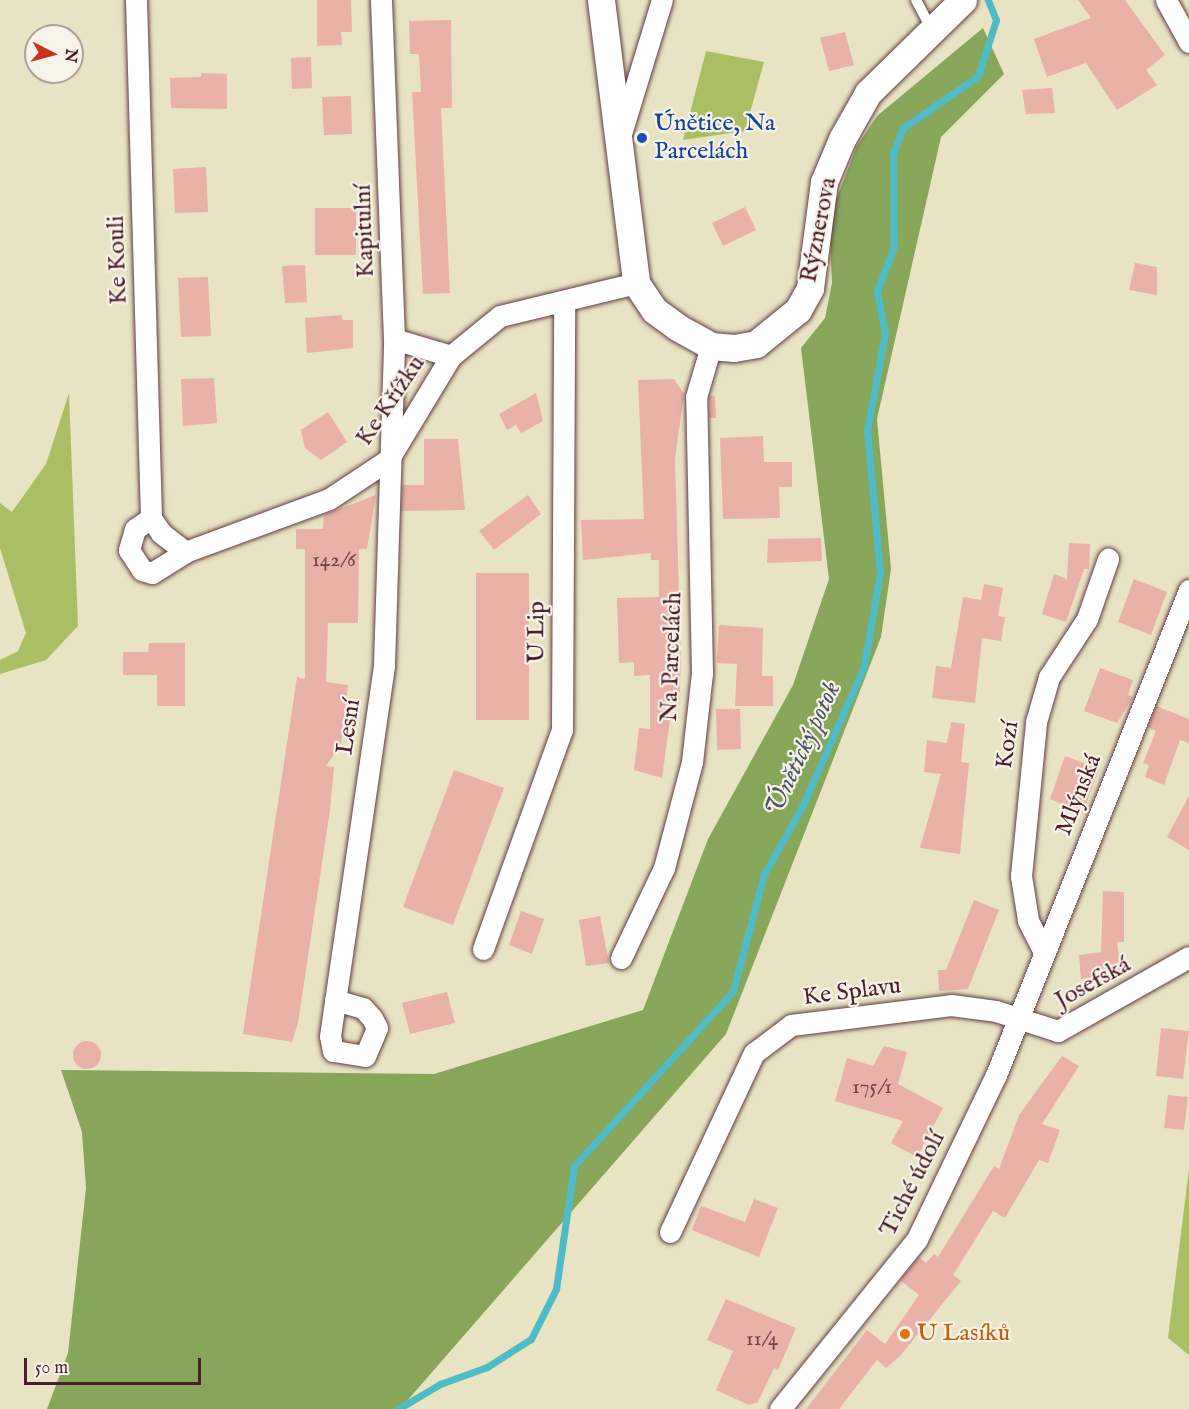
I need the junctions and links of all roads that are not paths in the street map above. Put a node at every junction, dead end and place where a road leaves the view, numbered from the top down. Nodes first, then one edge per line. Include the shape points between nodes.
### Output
1 (135, 0) edge
2 (381, 0) edge
3 (601, 0) edge
4 (662, 0) edge
5 (916, 0) edge
6 (963, 0) edge
7 (1166, 0) edge
8 (931, 27) junction
9 (1189, 42) edge
10 (619, 139) junction
11 (636, 283) junction
12 (564, 302) junction
13 (394, 339) junction
14 (711, 346) junction
15 (452, 356) junction
16 (388, 460) junction
17 (151, 518) junction
18 (185, 552) junction
19 (1108, 559) dead end
20 (1189, 590) edge
21 (483, 949) dead end
22 (1044, 952) junction
23 (1189, 957) edge
24 (621, 958) dead end
25 (335, 1000) dead end
26 (1017, 1020) junction
27 (670, 1232) dead end
28 (780, 1409) edge

1 - 17 street, Ke Kouli
2 - 13 street, Kapitulní
3 - 10 street
4 - 10 street
5 - 8 lane
6 - 8 street, Rýznerova
7 - 9 street
8 - 14 street, Rýznerova via 868,93 842,140 824,182 810,288 798,310 756,344
10 - 11 street
11 - 12 street, Ke Křížku
11 - 14 street via 654,310
12 - 15 street, Ke Křížku via 500,316
12 - 21 street, U Lip via 562,730
13 - 15 street
13 - 16 street, Kapitulní
14 - 24 street, Na Parcelách via 696,397 702,673 692,762 664,868
15 - 16 street, Ke Křížku
16 - 18 street, Ke Křížku via 329,499
16 - 25 street, Lesní via 384,665
17 - 18 street via 160,533
17 - 18 street via 135,530 129,550 134,563 152,573
19 - 22 street, Kozí via 1087,619 1049,677 1036,722 1021,876 1028,920
20 - 22 street, Mlýnská
22 - 26 street, Mlýnská
23 - 26 street, Josefská via 1058,1031
26 - 27 street, Ke Splavu via 996,1011 951,1005 791,1025 753,1053
26 - 28 street, Tiché údolí via 917,1239

